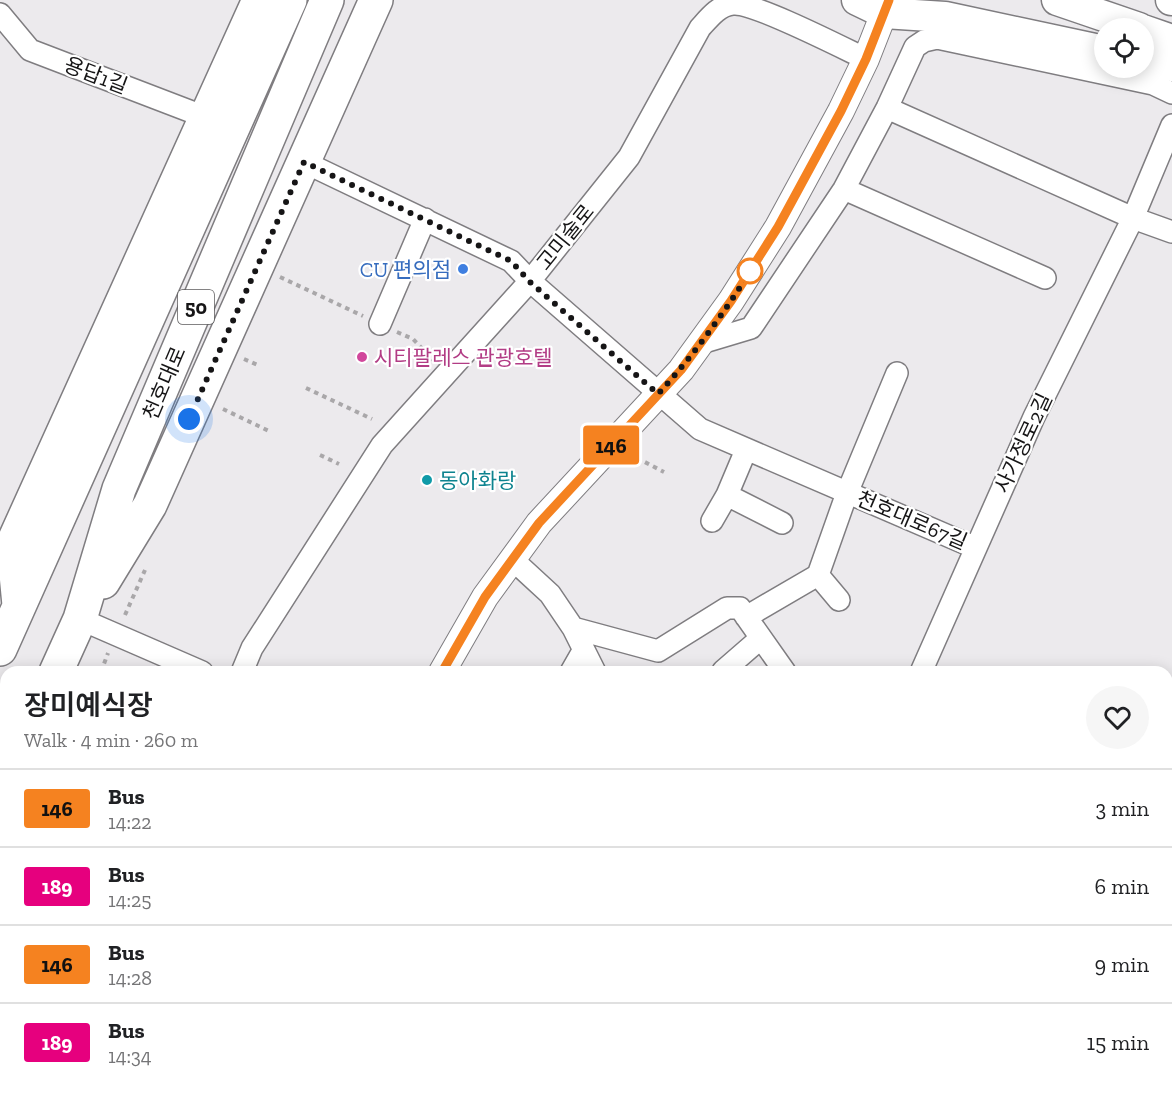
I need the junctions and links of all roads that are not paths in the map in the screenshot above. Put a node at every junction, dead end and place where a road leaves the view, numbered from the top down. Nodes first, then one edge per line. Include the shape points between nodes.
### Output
1 (259, 0) edge
2 (290, 0) edge
3 (327, 0) edge
4 (376, 0) edge
5 (857, 0) edge
6 (1057, 0) edge
7 (886, 6) edge
8 (0, 14) edge
9 (1101, 18) edge
10 (1154, 43) edge
11 (1094, 49) edge
12 (866, 59) junction
13 (1172, 66) edge
14 (1172, 93) edge
15 (887, 108) junction
16 (205, 117) junction
17 (1172, 125) edge
18 (304, 162) junction
19 (844, 189) junction
20 (1133, 218) junction
21 (425, 219) junction
22 (1172, 232) edge
23 (1045, 278) dead end
24 (530, 282) junction
25 (380, 324) dead end
26 (701, 343) junction
27 (897, 373) dead end
28 (658, 394) junction
29 (746, 450) junction
30 (847, 493) junction
31 (727, 495) junction
32 (712, 521) dead end
33 (782, 523) dead end
34 (976, 548) junction
35 (512, 559) junction
36 (818, 575) junction
37 (839, 600) dead end
38 (19, 607) junction
39 (746, 617) junction
40 (80, 619) junction
41 (573, 628) junction
42 (761, 638) junction
43 (0, 649) edge
44 (583, 651) junction
45 (59, 666) edge
46 (188, 666) edge
47 (244, 666) edge
48 (445, 666) edge
49 (574, 666) edge
50 (592, 666) edge
51 (729, 666) edge
52 (781, 666) edge
53 (924, 666) edge

1 - 16 main road
2 - 38 main road, 천호대로
3 - 40 main road, 천호대로 / 50 via 119,489
4 - 18 main road
5 - 7 main road
6 - 9 main road
7 - 11 main road
7 - 12 street
8 - 16 street, 용답1길 via 30,50
10 - 13 main road
12 - 24 street, 고미술로 via 754,8 733,4 717,10 700,28 629,157
12 - 26 street via 778,227
14 - 15 street via 1153,84 937,38 915,47
15 - 19 street
15 - 20 street
16 - 38 main road via 13,543
17 - 20 street, 사가정로2길
18 - 21 street, 천호대로67길
18 - 40 main road via 150,505
19 - 23 street
19 - 26 street via 752,328
20 - 22 street
20 - 34 street, 사가정로2길 via 1034,417
21 - 24 street, 천호대로67길 via 511,261
21 - 25 street
24 - 28 street, 천호대로67길
24 - 47 street, 고미술로 via 382,445 252,648
26 - 28 street
27 - 30 street
28 - 29 street, 천호대로67길 via 700,429
28 - 35 street via 539,523
29 - 30 street, 천호대로67길
29 - 31 street
30 - 34 street, 천호대로67길
30 - 36 street, 천호대로67길
31 - 32 street
31 - 33 street
34 - 53 street, 사가정로2길
35 - 41 street via 550,594
35 - 48 street
36 - 37 street
36 - 39 street
38 - 43 main road, 천호대로
39 - 41 street via 740,608 727,608 658,651
39 - 42 street
40 - 45 main road, 천호대로 / 50
40 - 46 street
41 - 44 street
42 - 51 street
42 - 52 street
44 - 49 street
44 - 50 street

